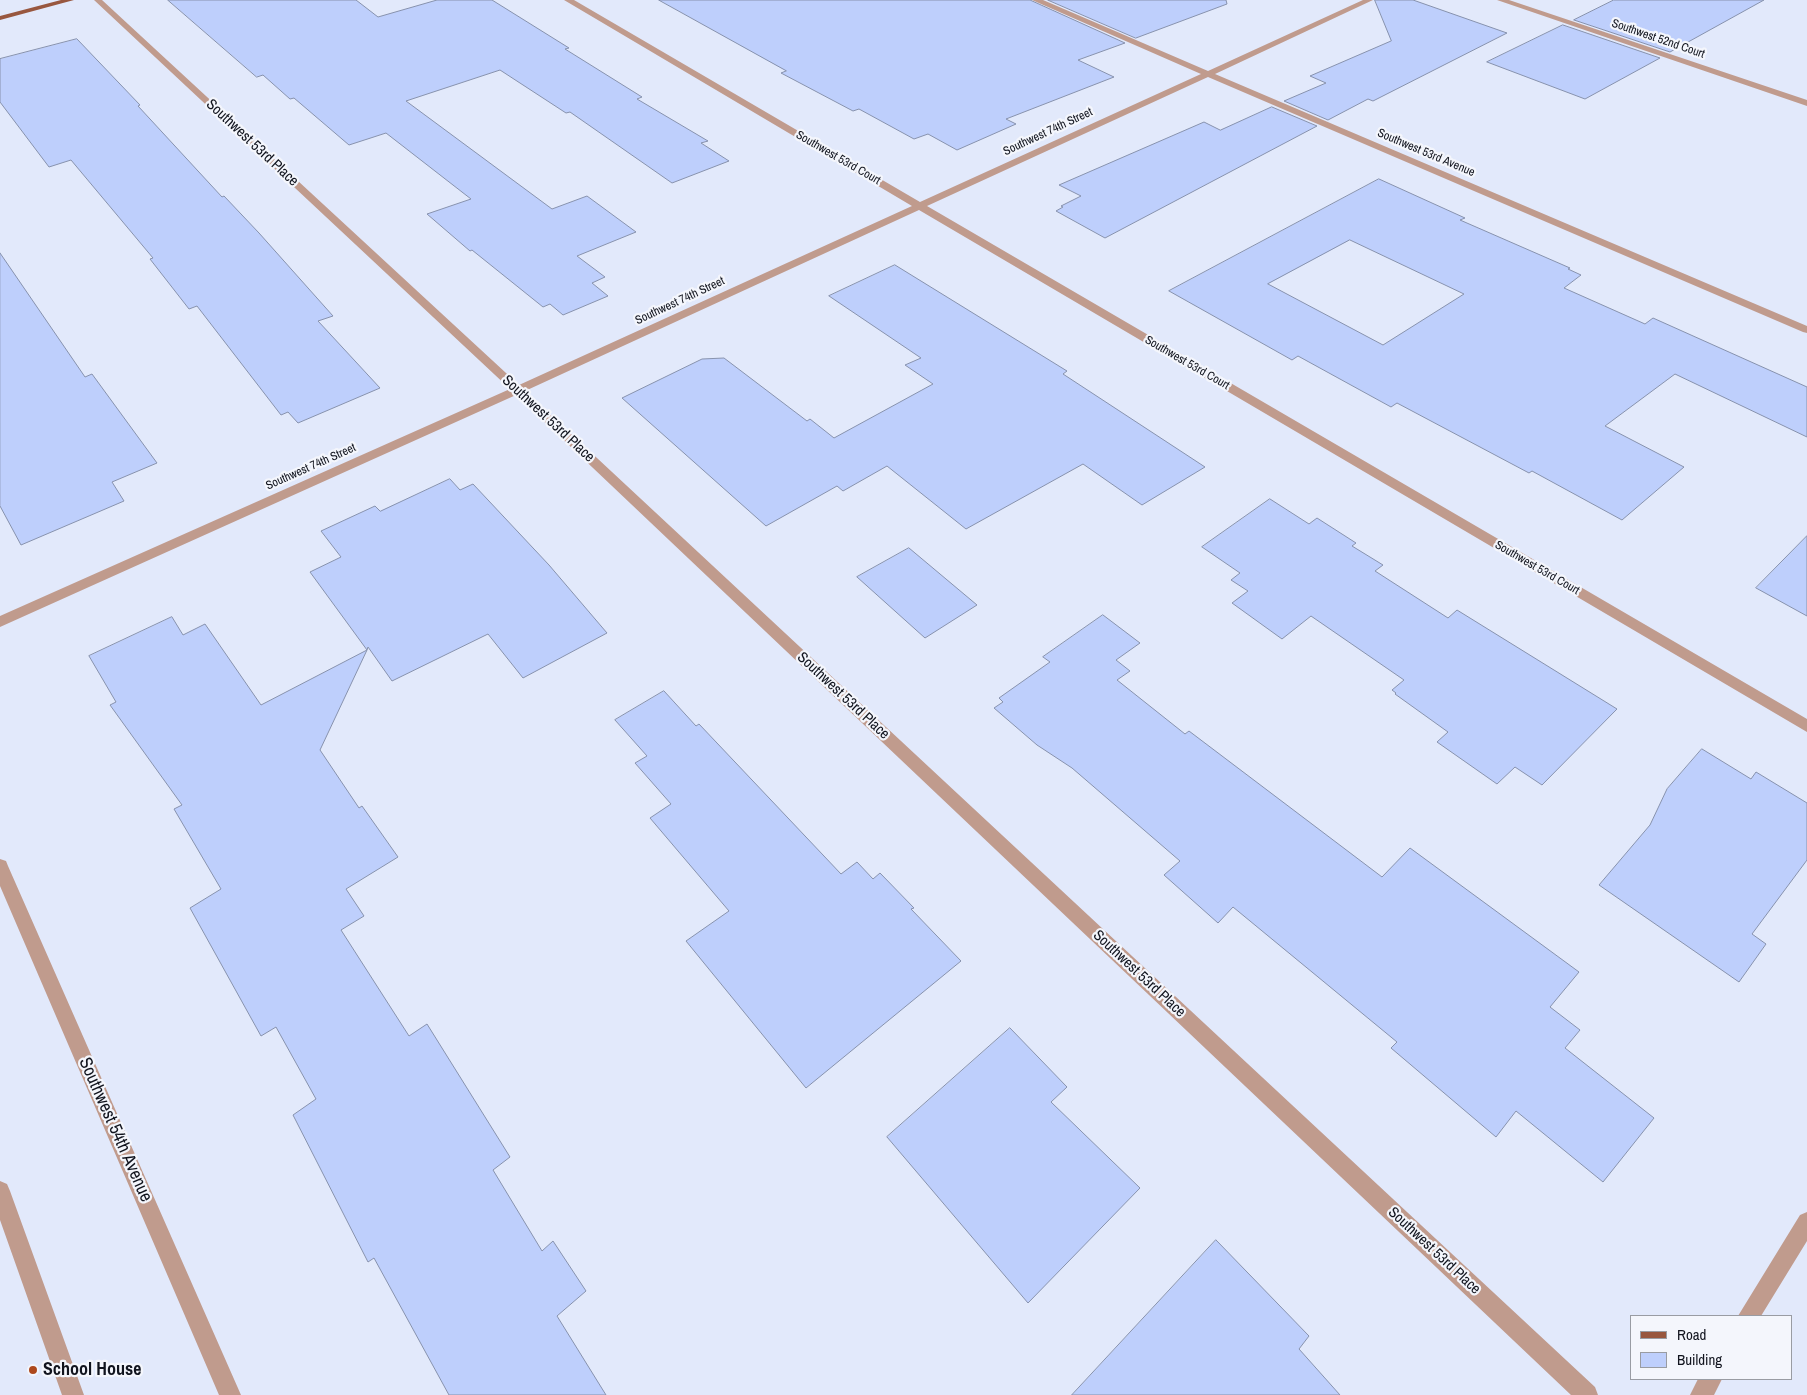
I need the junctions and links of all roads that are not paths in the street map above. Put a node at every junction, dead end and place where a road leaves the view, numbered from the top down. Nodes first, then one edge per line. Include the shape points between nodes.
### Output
1 (70, 0) edge
2 (98, 0) edge
3 (568, 0) edge
4 (1036, 0) edge
5 (1369, 0) edge
6 (1501, 0) edge
7 (0, 18) edge
8 (1209, 74) junction
9 (1807, 102) edge
10 (920, 206) junction
11 (1807, 330) edge
12 (517, 390) junction
13 (0, 622) edge
14 (1807, 726) edge
15 (0, 866) edge
16 (0, 1191) edge
17 (1807, 1222) edge
18 (1750, 1315) edge
19 (1710, 1380) edge
20 (73, 1395) edge
21 (230, 1395) edge
22 (1587, 1395) edge
23 (1701, 1395) edge

1 - 7 main road
2 - 12 street, Southwest 53rd Place
3 - 10 street, Southwest 53rd Court
4 - 8 street, Southwest 53rd Avenue
5 - 8 street, Southwest 74th Street
6 - 9 street, Southwest 52nd Court
8 - 10 street, Southwest 74th Street
8 - 11 street, Southwest 53rd Avenue
10 - 12 street, Southwest 74th Street
10 - 14 street, Southwest 53rd Court
12 - 13 street, Southwest 74th Street
12 - 22 street, Southwest 53rd Place
15 - 21 street, Southwest 54th Avenue
16 - 20 street
17 - 18 street
19 - 23 street

